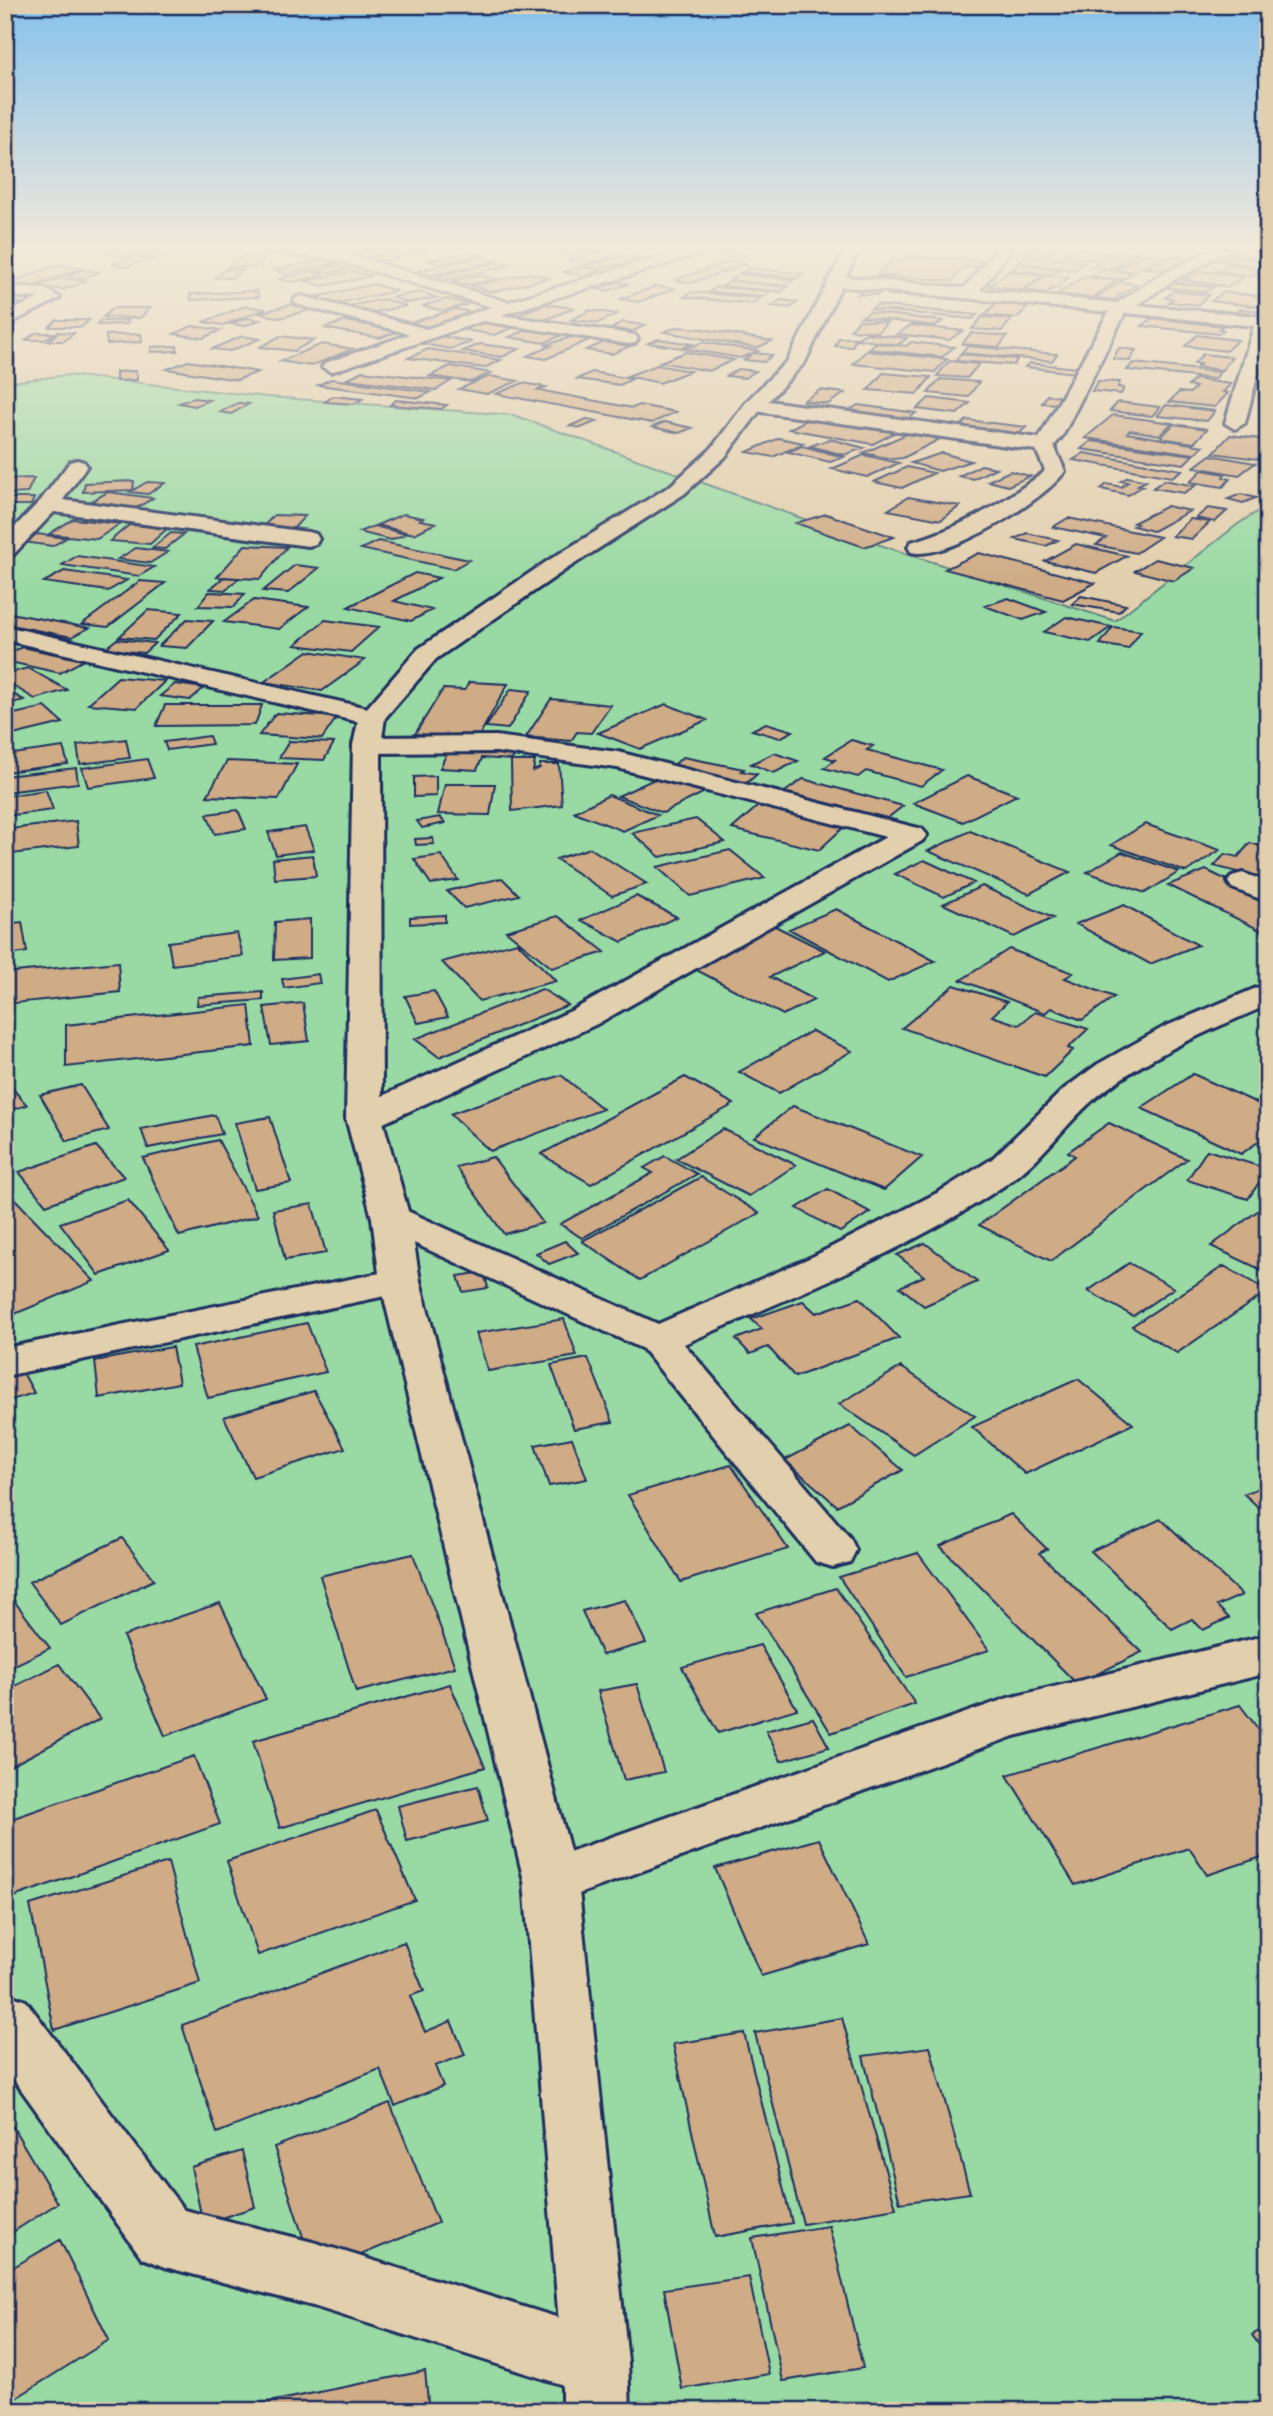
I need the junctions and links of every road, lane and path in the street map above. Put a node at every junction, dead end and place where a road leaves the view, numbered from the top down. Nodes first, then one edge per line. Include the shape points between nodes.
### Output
1 (346, 362) edge
2 (796, 362) edge
3 (1091, 362) edge
4 (1250, 362) edge
5 (331, 367) dead end
6 (754, 405) junction
7 (1236, 423) dead end
8 (1044, 444) junction
9 (77, 466) dead end
10 (49, 505) junction
11 (308, 539) dead end
12 (919, 547) dead end
13 (5, 550) edge
14 (5, 633) edge
15 (370, 731) junction
16 (1268, 993) edge
17 (364, 1118) junction
18 (391, 1218) junction
19 (400, 1282) junction
20 (658, 1340) junction
21 (5, 1362) edge
22 (833, 1550) dead end
23 (1268, 1654) edge
24 (551, 1881) junction
25 (5, 2019) edge
26 (596, 2386) edge

1 - 5 street
2 - 6 street
3 - 8 street
4 - 7 street
6 - 8 street
6 - 15 street via 718,453 687,482 427,654
8 - 12 street via 1055,471 1051,477 974,530
9 - 10 street
10 - 11 street
10 - 13 street
14 - 15 street
15 - 17 street
15 - 17 street via 618,760 912,835 586,1017
16 - 20 street via 1133,1056 1087,1088 995,1175 824,1266
17 - 18 street
18 - 19 street
18 - 20 street
19 - 21 street
19 - 24 street
20 - 22 street
23 - 24 street via 1008,1718
24 - 26 street
25 - 26 street via 165,2236 313,2274

